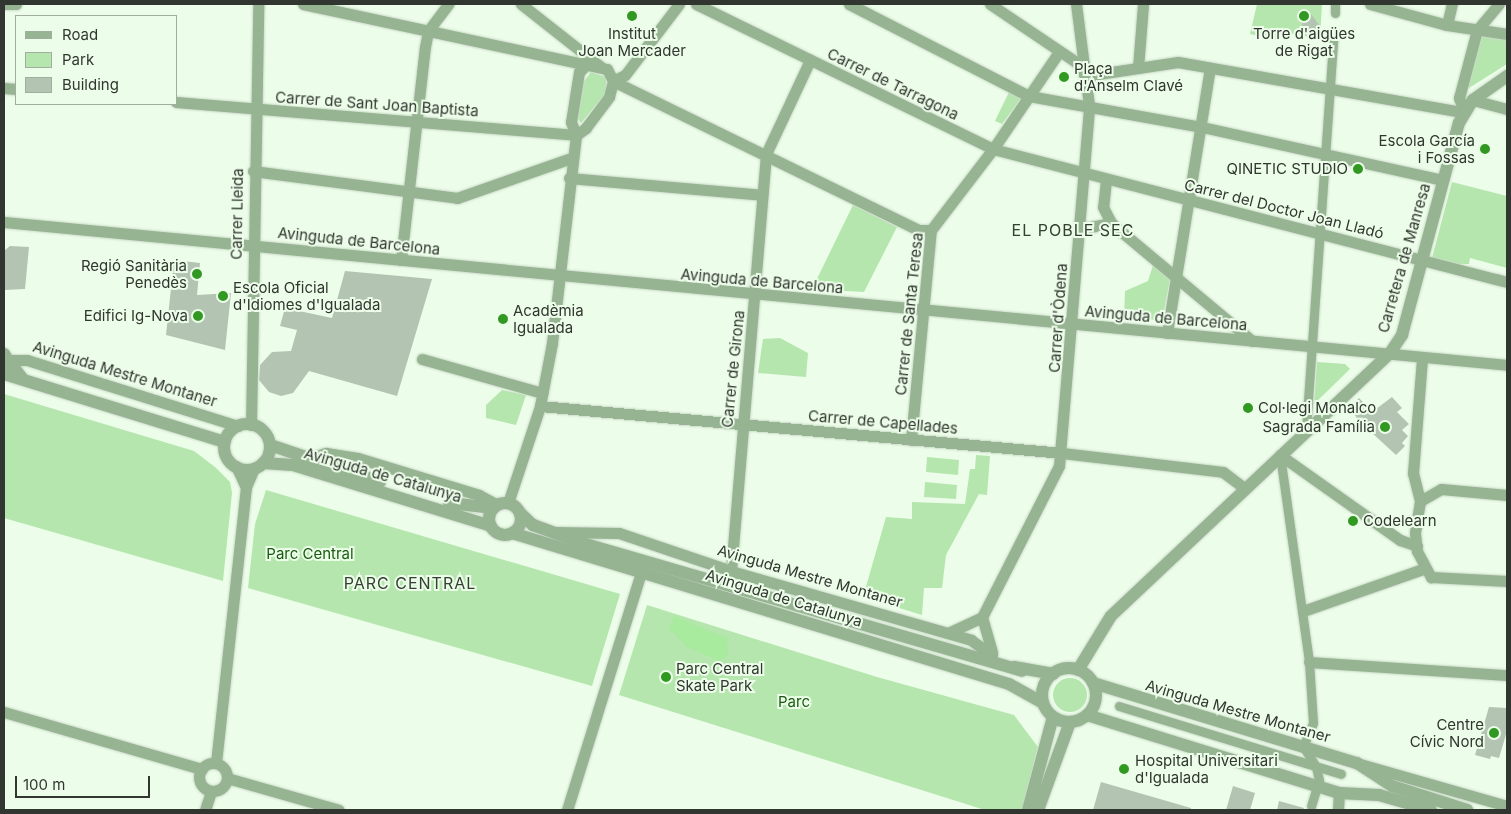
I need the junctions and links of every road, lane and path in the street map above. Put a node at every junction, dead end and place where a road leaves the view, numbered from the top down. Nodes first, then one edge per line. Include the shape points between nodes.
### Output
1 (4, 4) edge
2 (16, 4) edge
3 (258, 4) edge
4 (303, 4) edge
5 (448, 4) edge
6 (521, 4) edge
7 (679, 4) edge
8 (696, 4) edge
9 (849, 4) edge
10 (990, 4) edge
11 (1076, 4) edge
12 (1143, 4) edge
13 (1370, 4) edge
14 (1452, 4) edge
15 (1499, 4) edge
16 (1447, 25) junction
17 (1477, 30) junction
18 (428, 31) junction
19 (1334, 32) dead end
20 (1507, 34) edge
21 (1059, 52) junction
22 (810, 60) junction
23 (585, 66) junction
24 (601, 67) junction
25 (1138, 68) junction
26 (1210, 68) junction
27 (1085, 76) junction
28 (1507, 76) edge
29 (613, 81) junction
30 (1330, 89) junction
31 (1029, 96) junction
32 (1473, 100) junction
33 (178, 102) edge
34 (1089, 105) junction
35 (1507, 109) edge
36 (255, 110) junction
37 (1464, 111) junction
38 (415, 121) junction
39 (1202, 127) junction
40 (576, 135) junction
41 (993, 149) junction
42 (1325, 153) junction
43 (766, 154) junction
44 (571, 158) junction
45 (253, 171) junction
46 (1082, 174) junction
47 (569, 178) junction
48 (1106, 180) junction
49 (1443, 180) junction
50 (407, 190) junction
51 (762, 195) junction
52 (1189, 200) junction
53 (1111, 222) junction
54 (7, 224) edge
55 (1080, 229) junction
56 (931, 230) junction
57 (1320, 234) junction
58 (252, 246) junction
59 (1422, 259) junction
60 (401, 260) junction
61 (560, 278) junction
62 (1177, 278) junction
63 (1507, 282) edge
64 (756, 295) junction
65 (924, 310) junction
66 (1074, 324) junction
67 (1167, 333) junction
68 (1252, 341) junction
69 (1312, 346) junction
70 (1390, 354) junction
71 (1422, 358) junction
72 (5, 359) edge
73 (422, 359) dead end
74 (1507, 366) edge
75 (4, 374) edge
76 (23, 380) junction
77 (542, 393) junction
78 (540, 406) junction
79 (743, 424) junction
80 (244, 426) junction
81 (1306, 430) junction
82 (912, 440) junction
83 (225, 442) junction
84 (270, 445) junction
85 (1062, 454) junction
86 (1280, 455) junction
87 (236, 466) junction
88 (259, 466) junction
89 (1223, 472) junction
90 (246, 487) junction
91 (1244, 488) junction
92 (1507, 495) edge
93 (1230, 501) junction
94 (1420, 501) junction
95 (500, 505) junction
96 (520, 513) junction
97 (491, 526) junction
98 (512, 533) junction
99 (551, 533) junction
100 (1417, 546) junction
101 (1423, 569) junction
102 (732, 571) junction
103 (641, 572) junction
104 (1507, 581) edge
105 (1303, 611) junction
106 (982, 617) junction
107 (948, 633) junction
108 (992, 655) junction
109 (1309, 662) junction
110 (1022, 670) junction
111 (1078, 670) junction
112 (1053, 674) junction
113 (1507, 675) edge
114 (1093, 683) junction
115 (1043, 703) junction
116 (1119, 706) dead end
117 (4, 712) edge
118 (1087, 715) junction
119 (1053, 717) junction
120 (1070, 722) junction
121 (1303, 746) junction
122 (216, 763) junction
123 (1357, 763) junction
124 (1316, 766) junction
125 (202, 769) junction
126 (1341, 774) dead end
127 (227, 778) junction
128 (1316, 786) junction
129 (211, 791) junction
130 (1339, 793) junction
131 (1311, 806) dead end
132 (1507, 806) edge
133 (206, 810) edge
134 (339, 810) edge
135 (567, 810) edge
136 (1028, 810) edge
137 (1038, 810) edge
138 (1338, 810) edge
139 (1431, 810) edge
140 (1467, 810) edge

1 - 2 street
3 - 36 street, Carrer Lleida
4 - 18 street
5 - 18 street
6 - 24 street
7 - 29 street via 626,75
8 - 22 street, Carrer de Tarragona
9 - 31 street
10 - 21 street
11 - 27 street, Carrer d'Òdena
12 - 25 street
13 - 16 street
14 - 16 street
15 - 17 street
16 - 17 street
17 - 20 street
17 - 37 street via 1459,98
18 - 23 street
18 - 38 street
19 - 30 street
21 - 27 street via 1076,62
21 - 31 street, Carrer de Santa Teresa
22 - 41 street, Carrer de Tarragona
22 - 43 street, Carrer de Girona
23 - 24 street
23 - 40 street via 579,72 571,122
24 - 29 street
25 - 26 street via 1178,62
25 - 27 street
26 - 30 street
26 - 39 street
27 - 34 street, Carrer d'Òdena
28 - 32 street, Carretera de Manresa
29 - 40 street via 610,97
29 - 43 street
30 - 37 street
30 - 42 street
31 - 34 street
31 - 41 street, Carrer de Santa Teresa
32 - 35 street
32 - 37 street, Carretera de Manresa
33 - 36 street, Carrer de Sant Joan Baptista
34 - 39 street
34 - 46 street, Carrer d'Òdena
36 - 38 street, Carrer de Sant Joan Baptista
36 - 45 street, Carrer Lleida
37 - 49 street, Carretera de Manresa
38 - 40 street, Carrer de Sant Joan Baptista
38 - 50 street
39 - 42 street
39 - 52 street
40 - 44 street
41 - 46 street, Carrer de Tarragona
41 - 56 street, Carrer de Santa Teresa
42 - 49 street
42 - 57 street
43 - 51 street, Carrer de Girona
43 - 56 street via 919,230
44 - 47 street
44 - 50 street via 457,198
45 - 50 street
45 - 58 street, Carrer Lleida
46 - 48 street, Carrer del Doctor Joan Lladó
46 - 55 street, Carrer d'Òdena
47 - 51 street
47 - 61 street
48 - 52 street, Carrer del Doctor Joan Lladó
48 - 53 street via 1103,207
49 - 59 street, Carretera de Manresa
50 - 60 street
51 - 64 street, Carrer de Girona
52 - 57 street, Carrer del Doctor Joan Lladó
52 - 62 street
53 - 55 street
53 - 62 street
54 - 58 street, Avinguda de Barcelona
55 - 66 street, Carrer d'Òdena
56 - 65 street, Carrer de Santa Teresa
57 - 59 street, Carrer del Doctor Joan Lladó
57 - 69 street
58 - 60 street, Avinguda de Barcelona
58 - 80 street, Carrer Lleida
59 - 63 street, Carrer del Doctor Joan Lladó
59 - 70 street, Carretera de Manresa via 1402,335
60 - 61 street, Avinguda de Barcelona
61 - 64 street, Avinguda de Barcelona
61 - 77 street
62 - 67 street
62 - 68 street
64 - 65 street, Avinguda de Barcelona
64 - 79 street, Carrer de Girona
65 - 66 street, Avinguda de Barcelona
65 - 82 street, Carrer de Santa Teresa
66 - 67 street, Avinguda de Barcelona
66 - 85 street, Carrer d'Òdena
67 - 68 street, Avinguda de Barcelona
68 - 69 street, Avinguda de Barcelona
69 - 70 street, Avinguda de Barcelona
69 - 81 street
70 - 71 street, Avinguda de Barcelona
70 - 81 street, Carretera de Manresa
71 - 74 street, Avinguda de Barcelona
71 - 94 street via 1412,473
72 - 76 street
72 - 80 street, Avinguda Mestre Montaner via 27,360
73 - 77 street
75 - 76 street
76 - 83 street
77 - 78 street
78 - 79 street, Carrer de Capellades
78 - 95 street
79 - 82 street, Carrer de Capellades
79 - 102 street, Carrer de Girona
80 - 83 street
80 - 84 street via 264,432
81 - 86 street, Carretera de Manresa
82 - 85 street, Carrer de Capellades
83 - 87 street via 226,456
84 - 88 street
84 - 95 street, Avinguda de Catalunya via 459,506
85 - 89 street, Carrer de Capellades
85 - 106 street, Carrer d'Òdena via 1059,466
86 - 91 street, Carretera de Manresa
86 - 100 street via 1400,540
86 - 105 street
87 - 88 street
87 - 90 street
88 - 90 street
88 - 97 street, Avinguda de Catalunya via 293,465
89 - 91 street
89 - 93 street via 1230,487
90 - 122 street
91 - 93 street, Carretera de Manresa
92 - 94 street via 1441,489
93 - 111 street, Carretera de Manresa via 1111,616
94 - 100 street
95 - 96 street
95 - 97 street
96 - 98 street via 519,527
96 - 99 street, Avinguda de Catalunya
97 - 98 street via 500,534
98 - 103 street, Avinguda de Catalunya
99 - 102 street, Avinguda Mestre Montaner via 619,533
99 - 110 street, Avinguda de Catalunya
100 - 101 street
101 - 104 street via 1440,579
101 - 105 street
102 - 107 street, Avinguda Mestre Montaner
103 - 115 street, Avinguda de Catalunya via 1009,684
103 - 135 street
105 - 109 street
106 - 107 street
106 - 108 street
107 - 108 street, Avinguda Mestre Montaner via 971,640
108 - 110 street, Avinguda Mestre Montaner
109 - 113 street
109 - 121 street via 1313,723
110 - 112 street, Avinguda Mestre Montaner
111 - 112 street via 1065,669
111 - 114 street
112 - 115 street via 1044,684
114 - 118 street via 1096,697
114 - 121 street, Avinguda Mestre Montaner
115 - 119 street
116 - 124 street
117 - 125 street
118 - 120 street
118 - 128 street
119 - 120 street
119 - 136 street
120 - 137 street
121 - 123 street, Avinguda Mestre Montaner
121 - 124 street
122 - 125 street
122 - 127 street via 224,768
123 - 132 street
123 - 140 street, Avinguda Mestre Montaner via 1412,794
124 - 126 street
124 - 128 street
125 - 129 street via 201,782
127 - 129 street via 222,788
127 - 134 street
128 - 130 street
128 - 131 street
129 - 133 street
130 - 138 street
130 - 139 street via 1379,795

